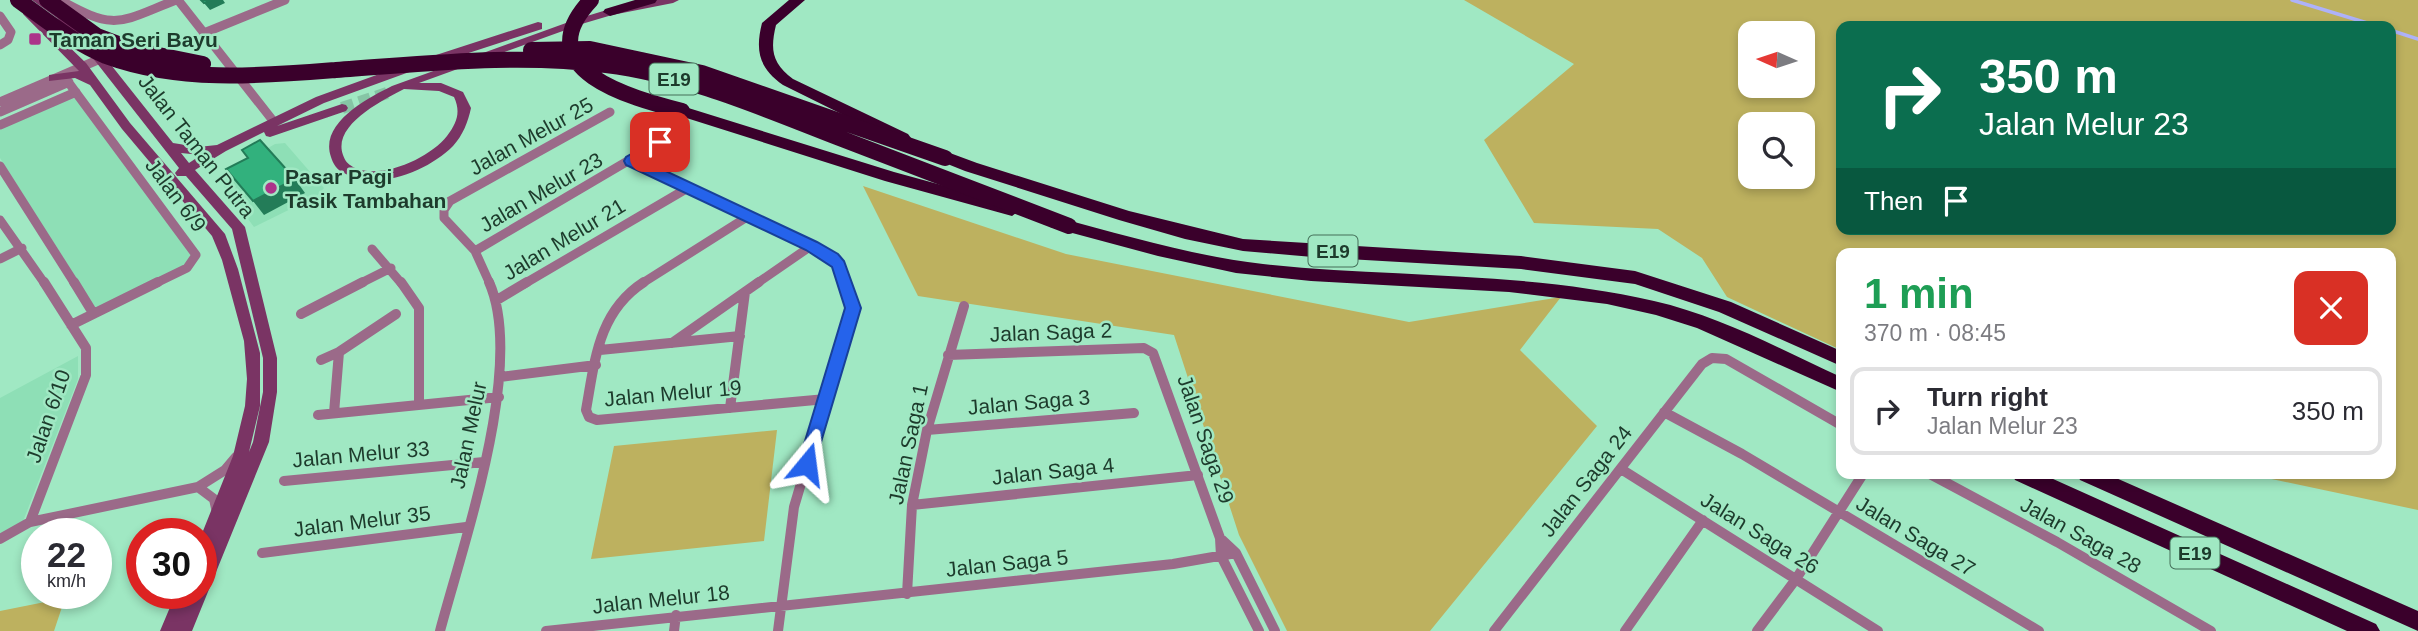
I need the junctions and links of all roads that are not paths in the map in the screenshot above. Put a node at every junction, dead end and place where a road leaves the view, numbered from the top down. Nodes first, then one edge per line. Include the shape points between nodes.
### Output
1 (16, 0) edge
2 (38, 0) edge
3 (58, 0) edge
4 (177, 0) edge
5 (285, 0) edge
6 (591, 0) edge
7 (650, 0) edge
8 (673, 0) edge
9 (798, 0) edge
10 (612, 6) edge
11 (0, 16) edge
12 (204, 33) junction
13 (4, 42) edge
14 (67, 51) junction
15 (100, 59) junction
16 (82, 66) junction
17 (62, 78) junction
18 (408, 87) dead end
19 (76, 92) junction
20 (103, 94) junction
21 (0, 102) edge
22 (342, 108) tunnel mouth
23 (0, 112) edge
24 (610, 112) dead end
25 (274, 122) junction
26 (0, 125) edge
27 (126, 126) junction
28 (660, 142) dead end
29 (171, 147) junction
30 (224, 151) junction
31 (945, 158) junction
32 (631, 161) junction
33 (0, 166) edge
34 (186, 171) junction
35 (205, 187) junction
36 (686, 188) junction
37 (747, 217) junction
38 (444, 218) joint
39 (0, 220) edge
40 (1069, 226) junction
41 (218, 234) junction
42 (12, 236) junction
43 (0, 242) edge
44 (811, 246) junction
45 (22, 248) junction
46 (372, 249) dead end
47 (475, 251) junction
48 (0, 259) edge
49 (391, 268) junction
50 (745, 292) junction
51 (498, 300) junction
52 (964, 306) dead end
53 (93, 313) junction
54 (301, 314) dead end
55 (396, 314) dead end
56 (71, 325) junction
57 (740, 336) junction
58 (671, 343) junction
59 (600, 350) junction
60 (340, 352) junction
61 (1153, 353) joint
62 (948, 355) junction
63 (1836, 357) edge
64 (321, 360) dead end
65 (596, 365) junction
66 (500, 377) junction
67 (1836, 383) edge
68 (499, 397) junction
69 (826, 399) junction
70 (419, 404) junction
71 (730, 408) junction
72 (1664, 411) junction
73 (334, 413) junction
74 (1134, 413) dead end
75 (318, 415) dead end
76 (1836, 422) edge
77 (927, 430) junction
78 (243, 449) junction
79 (484, 462) junction
80 (1621, 469) junction
81 (1198, 475) junction
82 (1860, 479) edge
83 (1939, 479) edge
84 (2033, 479) edge
85 (2098, 479) edge
86 (284, 481) dead end
87 (198, 487) junction
88 (912, 505) junction
89 (1839, 513) junction
90 (218, 516) joint
91 (32, 518) edge
92 (49, 518) edge
93 (1703, 520) junction
94 (21, 527) edge
95 (466, 527) junction
96 (1220, 538) junction
97 (0, 540) edge
98 (217, 549) edge
99 (262, 553) dead end
100 (1236, 553) junction
101 (1221, 556) junction
102 (1796, 579) junction
103 (907, 594) junction
104 (780, 606) junction
105 (177, 609) edge
106 (193, 609) edge
107 (676, 615) junction
108 (2418, 621) edge
109 (168, 631) edge
110 (184, 631) edge
111 (440, 631) edge
112 (546, 631) edge
113 (674, 631) edge
114 (778, 631) edge
115 (1259, 631) edge
116 (1275, 631) edge
117 (1494, 631) edge
118 (1625, 631) edge
119 (1757, 631) edge
120 (1878, 631) edge
121 (2039, 631) edge
122 (2211, 631) edge
123 (2369, 631) edge

1 - 14 street, Jalan Taman Putra
1 - 40 highway, E19, bridge via 105,55 167,72 255,76 527,62 643,71 736,98
2 - 15 street, Jalan Taman Putra via 61,16
3 - 4 street via 90,17 114,23
3 - 31 highway, E19, bridge via 97,36 134,50 217,66 441,52 590,49 702,73
4 - 12 street
5 - 12 street
6 - 40 highway, bridge via 572,29 573,59 585,73 618,92 891,177
7 - 10 highway
8 - 10 street
9 - 31 highway, bridge via 769,23 764,39 766,61 774,73
10 - 18 street via 383,95 352,116 337,134 334,152 341,165 358,174 384,175 426,162 460,131 466,116 456,93 438,86
10 - 25 street via 382,78
11 - 13 street via 11,32
12 - 25 street
14 - 16 street, Jalan Taman Putra
14 - 17 street
15 - 16 street
15 - 29 street, Jalan Taman Putra
16 - 17 street
16 - 20 street, Jalan Taman Putra
17 - 19 street, Jalan 6/9
17 - 20 street via 85,76
17 - 21 street
17 - 23 street
19 - 26 street
19 - 53 street, Jalan 6/9 via 197,255 187,268
20 - 27 street, Jalan Taman Putra
22 - 30 street
24 - 38 street, Jalan Melur 25 via 450,201 443,210
25 - 30 street
27 - 34 street via 141,131 171,168
27 - 41 street, Jalan Taman Putra
28 - 32 street, Jalan Melur 23
29 - 30 street
29 - 34 street, Jalan Taman Putra
30 - 34 street
30 - 35 street via 204,173
31 - 63 highway, E19 via 1191,233 1268,248 1462,257 1604,272 1666,286 1729,308
32 - 36 street
32 - 47 street, Jalan Melur 23
33 - 53 street
34 - 35 street, Jalan Taman Putra
34 - 41 street
35 - 98 street, Jalan Taman Putra via 238,227 270,358 270,391 261,442
36 - 37 street
36 - 51 street, Jalan Melur 21
37 - 44 street
37 - 59 street, Jalan Melur 19 via 626,294 615,305
38 - 47 street, Jalan Melur
39 - 42 street, Jalan 6/10
40 - 67 highway, E19 via 1174,254 1261,270 1581,293 1658,309 1715,328
41 - 78 street, Jalan Taman Putra via 228,255 253,351 255,390
42 - 43 street
42 - 45 street, Jalan 6/10
44 - 50 street
44 - 69 street via 839,265 853,308
45 - 48 street
45 - 56 street, Jalan 6/10
46 - 49 street
47 - 51 street, Jalan Melur
49 - 54 street
49 - 70 street via 419,308
50 - 57 street
50 - 58 street
51 - 66 street, Jalan Melur
52 - 62 street, Jalan Saga 1
53 - 56 street, Jalan 6/9
55 - 60 street
56 - 91 street, Jalan 6/10 via 86,348 86,375
57 - 58 street
57 - 71 street
58 - 59 street
59 - 65 street, Jalan Melur 19
60 - 64 street
60 - 73 street
61 - 62 street, Jalan Saga 2 via 1144,348
61 - 81 street, Jalan Saga 29
62 - 77 street, Jalan Saga 1
65 - 66 street
65 - 71 street, Jalan Melur 19 via 586,410 597,420
66 - 68 street, Jalan Melur
68 - 70 street
68 - 79 street, Jalan Melur
69 - 71 street, Jalan Melur 19
69 - 104 street via 794,507
70 - 73 street
72 - 76 street, Jalan Saga 24 via 1712,358 1726,359
72 - 80 street, Jalan Saga 24
72 - 89 street, Jalan Saga 27
73 - 75 street
74 - 77 street, Jalan Saga 3
77 - 88 street, Jalan Saga 1
78 - 87 street via 225,470
78 - 90 street, Jalan Taman Putra
79 - 86 street, Jalan Melur 33
79 - 95 street, Jalan Melur
80 - 93 street, Jalan Saga 26
80 - 117 street, Jalan Saga 24
81 - 88 street, Jalan Saga 4
81 - 96 street, Jalan Saga 29
82 - 89 street
83 - 122 street, Jalan Saga 28
84 - 123 highway, E19
85 - 108 highway, E19
87 - 90 street via 214,499
87 - 92 street
88 - 103 street, Jalan Saga 1
89 - 102 street
89 - 121 street, Jalan Saga 27
93 - 102 street, Jalan Saga 26
93 - 118 street
94 - 97 street
95 - 99 street, Jalan Melur 35
95 - 111 street, Jalan Melur
96 - 100 street, Jalan Saga 29
96 - 101 street, Jalan Saga 29
100 - 101 street, Jalan Saga 5
100 - 116 street, Jalan Saga 29
101 - 103 street, Jalan Saga 5
101 - 115 street, Jalan Saga 29
102 - 119 street
102 - 120 street, Jalan Saga 26
103 - 104 street, Jalan Saga 5
104 - 107 street, Jalan Melur 18
104 - 114 street
105 - 109 street
106 - 110 street, Jalan Taman Putra
107 - 112 street, Jalan Melur 18
107 - 113 street

